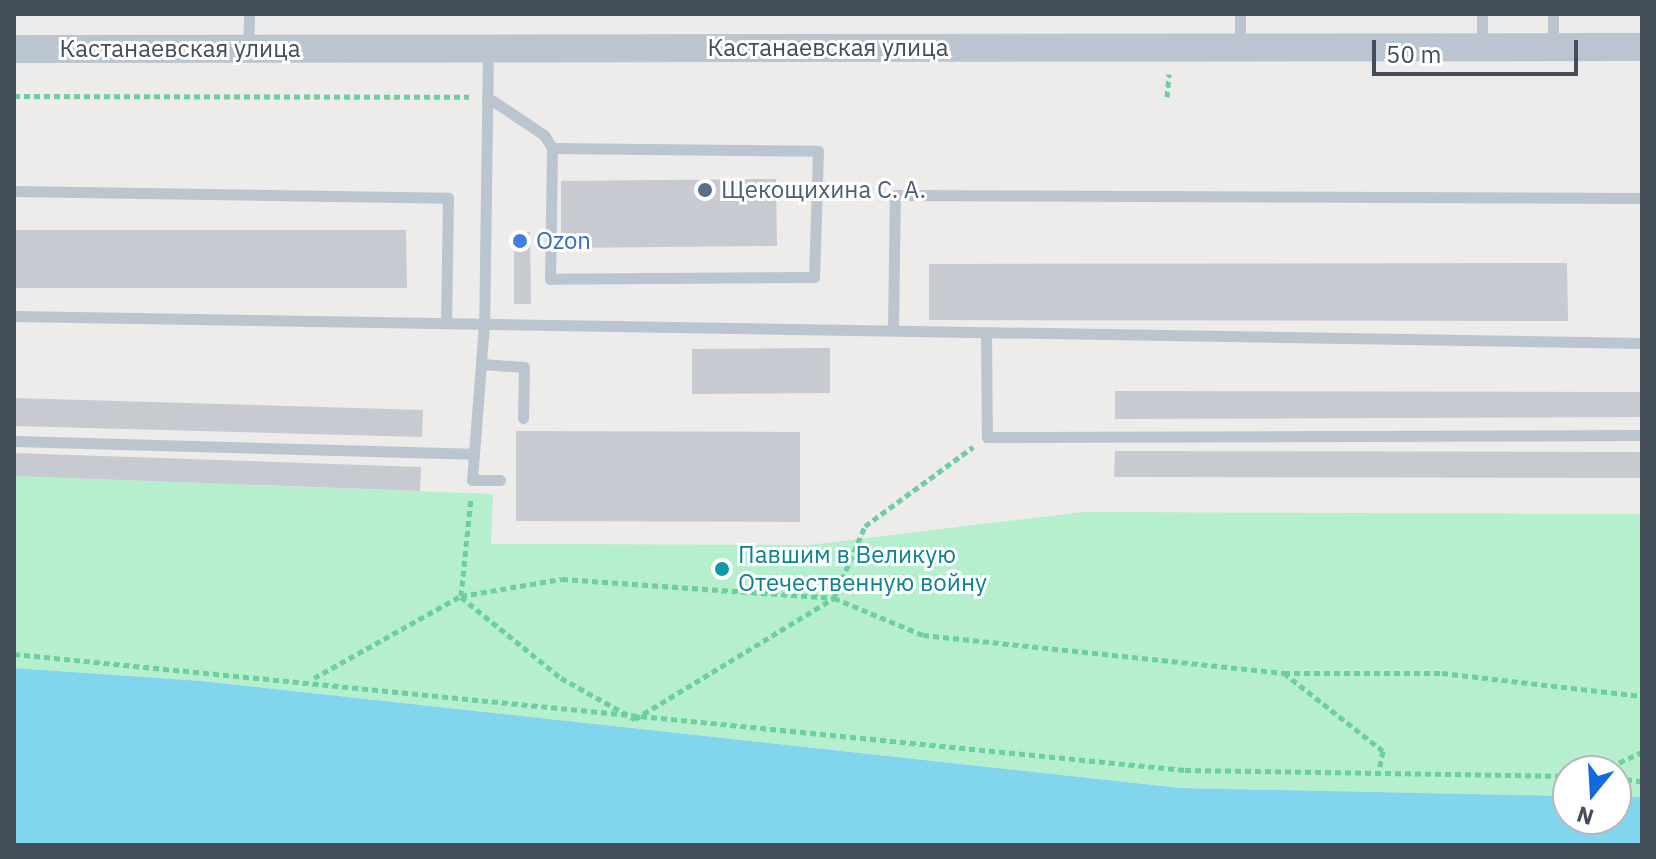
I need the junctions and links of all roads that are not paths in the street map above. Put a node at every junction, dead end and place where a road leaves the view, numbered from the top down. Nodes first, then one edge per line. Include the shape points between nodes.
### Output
1 (249, 14) edge
2 (1240, 14) edge
3 (1482, 14) edge
4 (1553, 14) edge
5 (1482, 46) junction
6 (1553, 46) junction
7 (1240, 47) junction
8 (1642, 47) edge
9 (488, 48) junction
10 (14, 49) edge
11 (248, 49) junction
12 (487, 97) junction
13 (552, 148) junction
14 (14, 191) edge
15 (1642, 198) edge
16 (14, 316) edge
17 (446, 323) junction
18 (484, 324) junction
19 (893, 330) junction
20 (986, 332) junction
21 (1642, 343) edge
22 (481, 364) junction
23 (523, 418) dead end
24 (1642, 435) edge
25 (14, 441) edge
26 (473, 454) junction
27 (500, 480) dead end

1 - 11 lane
2 - 7 lane
3 - 5 lane
4 - 6 lane
5 - 6 street, Кастанаевская улица
5 - 7 street, Кастанаевская улица
6 - 8 street, Кастанаевская улица
7 - 9 street, Кастанаевская улица
9 - 11 street, Кастанаевская улица
9 - 12 lane
10 - 11 street, Кастанаевская улица
12 - 13 lane via 544,135
12 - 18 lane
13 - 13 lane via 818,151 814,277 550,279
14 - 17 lane via 448,198
15 - 19 lane via 895,195
16 - 17 lane
17 - 18 lane
18 - 19 lane
18 - 22 lane
19 - 20 lane
20 - 21 lane
20 - 24 lane via 987,437
22 - 23 lane via 524,367
22 - 26 lane
25 - 26 lane
26 - 27 lane via 472,480

